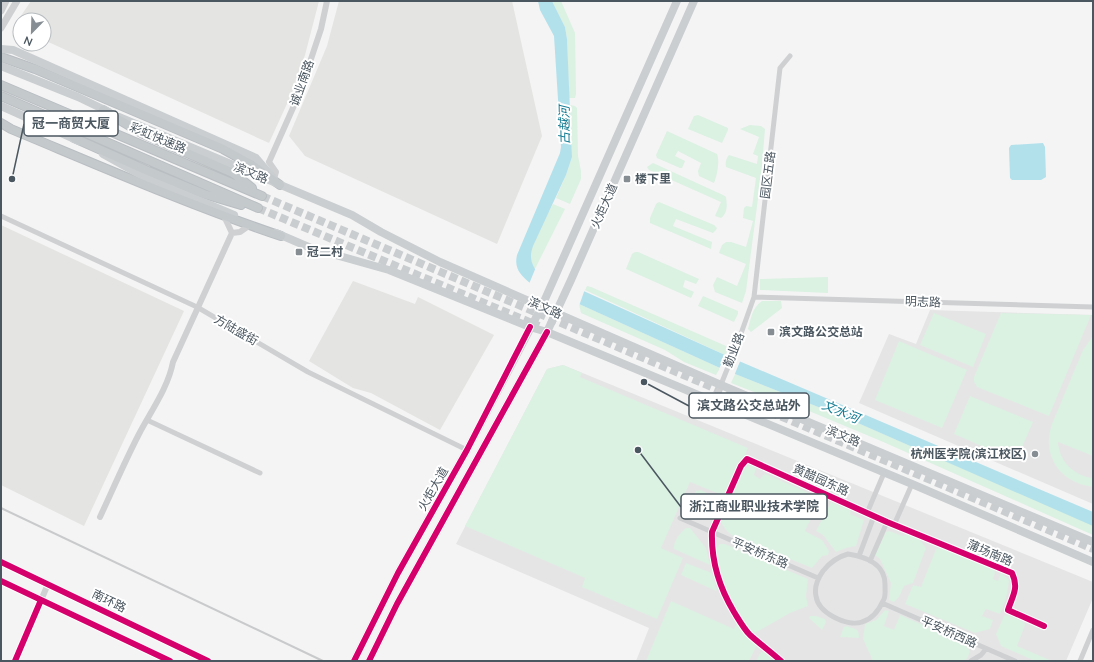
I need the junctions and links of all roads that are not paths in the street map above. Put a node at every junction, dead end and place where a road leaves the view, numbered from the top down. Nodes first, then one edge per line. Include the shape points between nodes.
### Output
1 (6, 1) edge
2 (17, 1) edge
3 (327, 1) edge
4 (677, 1) edge
5 (694, 1) edge
6 (1, 10) edge
7 (1, 28) edge
8 (658, 44) junction
9 (1, 49) edge
10 (673, 51) junction
11 (790, 56) dead end
12 (1, 57) edge
13 (1, 66) edge
14 (1, 84) edge
15 (1, 96) edge
16 (1, 106) edge
17 (103, 110) junction
18 (1, 123) edge
19 (74, 138) junction
20 (258, 161) junction
21 (269, 162) junction
22 (274, 179) junction
23 (280, 185) junction
24 (1, 216) edge
25 (224, 216) junction
26 (250, 225) junction
27 (232, 233) junction
28 (281, 236) junction
29 (754, 297) junction
30 (542, 306) junction
31 (1093, 307) edge
32 (197, 308) junction
33 (555, 313) junction
34 (530, 327) junction
35 (547, 332) junction
36 (721, 385) junction
37 (714, 402) junction
38 (147, 420) junction
39 (467, 450) junction
40 (260, 473) dead end
41 (884, 473) junction
42 (912, 484) junction
43 (867, 513) junction
44 (874, 516) junction
45 (100, 517) dead end
46 (680, 518) dead end
47 (887, 522) junction
48 (894, 525) junction
49 (712, 532) junction
50 (1093, 542) edge
51 (859, 556) junction
52 (870, 561) junction
53 (1, 562) edge
54 (1093, 562) edge
55 (818, 578) junction
56 (1, 581) edge
57 (48, 584) junction
58 (40, 600) junction
59 (882, 603) junction
60 (1044, 626) dead end
61 (1093, 630) edge
62 (986, 649) junction
63 (15, 661) edge
64 (170, 661) edge
65 (208, 661) edge
66 (354, 661) edge
67 (369, 661) edge
68 (781, 661) edge
69 (972, 661) edge
70 (1015, 661) edge
71 (1080, 661) edge

1 - 6 main road
2 - 7 main road
3 - 21 street, 诚业南路 via 300,92
4 - 8 main road, 火炬大道
5 - 10 main road, 火炬大道
8 - 10 main road via 663,50
8 - 30 main road, 火炬大道
9 - 20 main road via 13,50
10 - 33 main road, 火炬大道
11 - 29 street, 园区五路 via 780,68
12 - 23 highway via 222,149 252,165
13 - 17 main road, 滨文路
14 - 17 highway, 彩虹快速路 via 262,196 233,174 144,134
15 - 19 highway, 彩虹快速路 via 258,208 204,194
16 - 19 main road, 滨文路
17 - 23 main road, 滨文路
18 - 25 highway via 132,180
19 - 28 main road, 滨文路 via 148,179
20 - 21 street
20 - 22 main road
21 - 22 street via 276,172
22 - 23 main road
23 - 30 main road, 滨文路 via 352,215 440,262
24 - 32 street, 方陆盛街
25 - 26 highway
25 - 27 street
26 - 27 street via 240,232
26 - 28 highway
27 - 32 street
28 - 34 main road, 滨文路 via 318,250 388,270
29 - 31 street, 明志路
29 - 36 street, 勤业路
30 - 33 main road, 滨文路
30 - 34 main road, 火炬大道
32 - 38 street via 159,400
32 - 39 street, 方陆盛街 via 308,372
33 - 35 main road, 火炬大道
33 - 36 main road, 滨文路
34 - 35 main road, 滨文路
34 - 39 main road, 火炬大道
35 - 37 main road, 滨文路
35 - 67 main road, 火炬大道 via 400,598
36 - 37 street, 勤业路
36 - 50 main road, 滨文路
37 - 41 main road, 滨文路
38 - 40 street
38 - 45 street
39 - 66 main road, 火炬大道 via 398,573
41 - 42 main road, 滨文路
41 - 43 street
42 - 48 street
42 - 54 main road, 滨文路
43 - 44 street, 黄醋园东路
43 - 49 street, 黄醋园东路 via 746,459
44 - 47 street, 黄醋园东路
44 - 51 street
46 - 49 street, 平安桥东路
47 - 48 street, 蒲场南路
47 - 52 street
48 - 60 street, 蒲场南路 via 1012,573 1016,582 1015,592 1008,610
49 - 55 street, 平安桥东路
49 - 68 street via 716,571 724,594 750,634
51 - 52 street
51 - 55 street via 848,554 838,557
52 - 59 street via 884,574 885,598
53 - 57 main road, 南环路
55 - 59 street via 815,590 820,605 829,615 843,621 862,622 878,612
56 - 58 main road
57 - 58 street
57 - 65 main road, 南环路
58 - 63 street
58 - 64 main road
59 - 62 street, 平安桥西路
61 - 71 street
62 - 69 street
62 - 70 street, 平安桥西路

